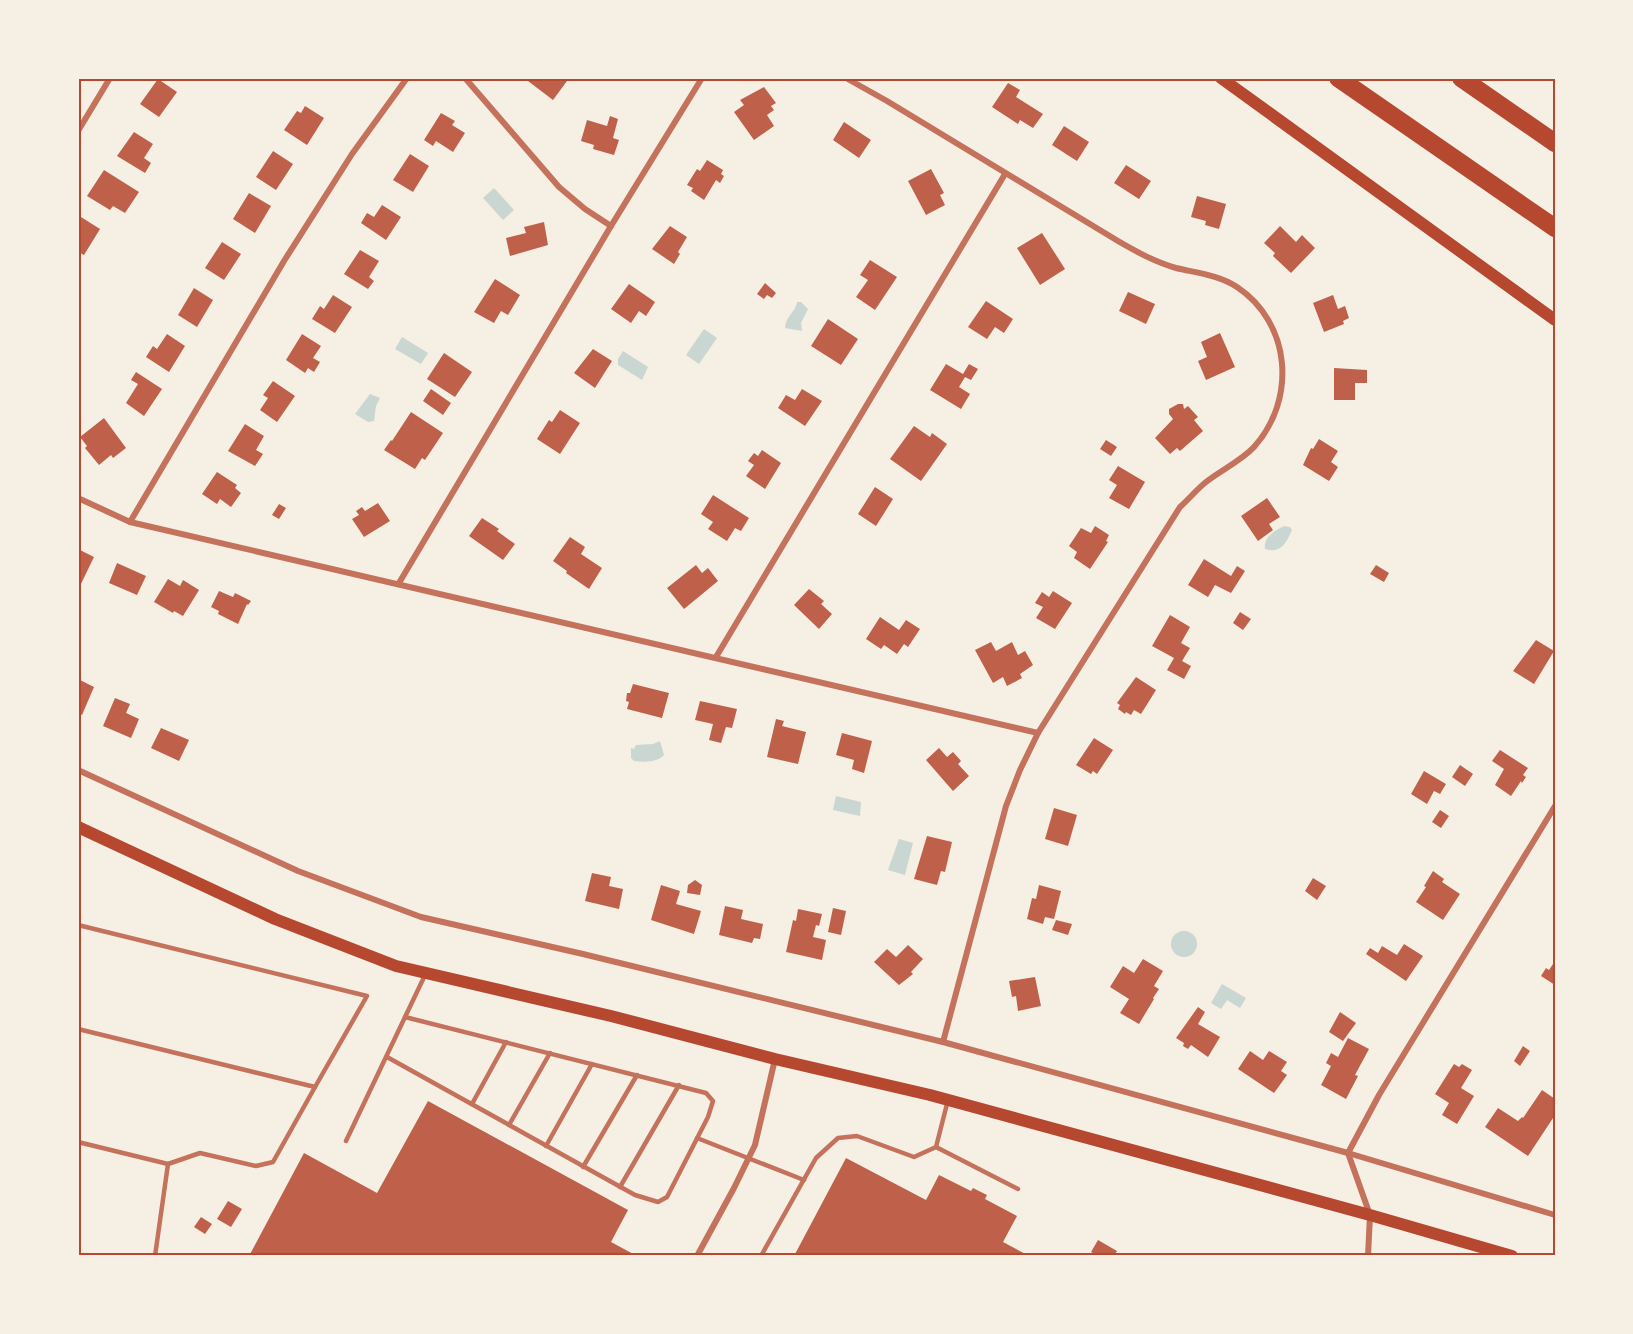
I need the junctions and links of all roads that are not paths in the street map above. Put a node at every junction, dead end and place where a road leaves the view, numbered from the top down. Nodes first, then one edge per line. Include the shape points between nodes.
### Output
1 (110, 78) edge
2 (407, 78) edge
3 (465, 78) edge
4 (702, 78) edge
5 (846, 78) edge
6 (1221, 78) edge
7 (1338, 78) edge
8 (1461, 78) edge
9 (78, 130) edge
10 (1555, 143) edge
11 (1005, 174) junction
12 (611, 226) junction
13 (1555, 228) edge
14 (1555, 320) edge
15 (78, 498) edge
16 (130, 522) junction
17 (399, 584) junction
18 (716, 657) junction
19 (1038, 733) junction
20 (78, 770) edge
21 (1555, 806) edge
22 (78, 826) edge
23 (78, 924) edge
24 (426, 973) junction
25 (405, 1017) junction
26 (78, 1029) edge
27 (506, 1042) junction
28 (943, 1042) junction
29 (550, 1053) junction
30 (387, 1057) junction
31 (776, 1059) junction
32 (592, 1064) junction
33 (637, 1075) junction
34 (679, 1085) junction
35 (315, 1087) junction
36 (948, 1100) junction
37 (472, 1104) junction
38 (509, 1125) junction
39 (697, 1138) junction
40 (346, 1141) dead end
41 (78, 1142) edge
42 (546, 1146) junction
43 (936, 1147) junction
44 (1348, 1153) junction
45 (748, 1158) junction
46 (168, 1164) junction
47 (583, 1167) junction
48 (804, 1180) junction
49 (620, 1187) junction
50 (1018, 1189) dead end
51 (1370, 1215) junction
52 (1555, 1215) edge
53 (155, 1256) edge
54 (697, 1256) edge
55 (761, 1256) edge
56 (1368, 1256) edge
57 (1512, 1256) edge

1 - 9 street
2 - 16 street via 352,154 284,261
3 - 12 street via 559,188
4 - 12 street
5 - 11 street
6 - 14 main road
7 - 13 highway
8 - 10 highway
11 - 18 street
11 - 19 street via 1154,260 1211,275 1236,287 1258,306 1275,331 1283,364 1281,396 1270,423 1253,448 1205,482 1180,507
12 - 17 street
15 - 16 street
16 - 17 street
17 - 18 street
18 - 19 street
19 - 28 street via 1006,806
20 - 28 street via 298,872 421,917
21 - 44 street via 1379,1095
22 - 24 main road via 275,919 396,966
23 - 35 lane via 367,996
24 - 25 lane
24 - 31 main road
25 - 27 lane
25 - 30 lane
26 - 35 lane
27 - 29 lane
27 - 37 lane
28 - 44 street
29 - 32 lane
29 - 38 lane
30 - 37 lane
30 - 40 lane
31 - 36 main road
31 - 45 street via 755,1145
32 - 33 lane
32 - 42 lane
33 - 34 lane
33 - 47 lane
34 - 39 lane via 706,1093 713,1101
34 - 49 lane
35 - 46 lane via 273,1162 256,1166 200,1153
36 - 43 lane
36 - 51 main road
37 - 38 lane
38 - 42 lane
39 - 45 lane
39 - 49 lane via 667,1197 658,1202
41 - 46 lane
42 - 47 lane
43 - 48 lane via 914,1156 857,1136 838,1138 816,1158
43 - 50 lane
44 - 51 street
44 - 52 street
45 - 48 lane
45 - 54 street
46 - 53 lane
47 - 49 lane
48 - 55 lane
51 - 56 street
51 - 57 main road

